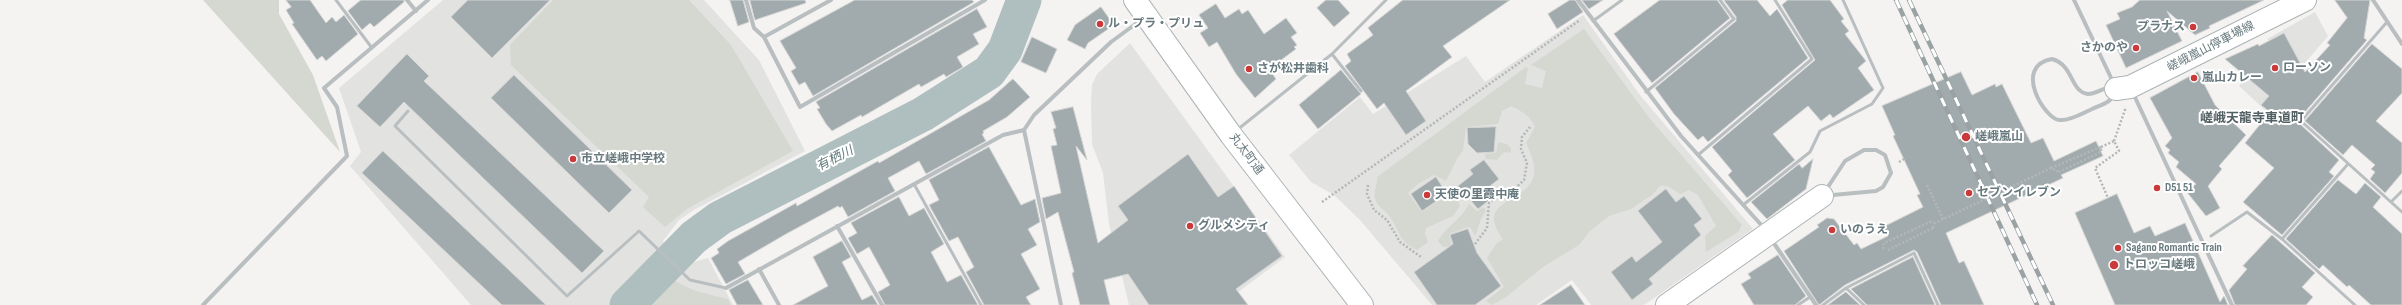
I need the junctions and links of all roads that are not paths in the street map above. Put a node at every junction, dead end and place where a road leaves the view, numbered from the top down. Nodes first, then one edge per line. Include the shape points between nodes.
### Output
1 (336, 0) edge
2 (407, 0) edge
3 (428, 0) edge
4 (746, 0) edge
5 (831, 0) edge
6 (986, 0) edge
7 (1386, 0) edge
8 (1578, 0) edge
9 (1622, 0) edge
10 (1720, 0) edge
11 (1775, 0) edge
12 (1843, 0) edge
13 (2305, 0) edge
14 (2373, 0) edge
15 (2073, 1) edge
16 (1141, 8) edge
17 (416, 11) junction
18 (1593, 20) junction
19 (2388, 22) junction
20 (764, 37) junction
21 (2402, 44) edge
22 (372, 48) junction
23 (1332, 54) junction
24 (1361, 91) dead end
25 (1646, 92) junction
26 (2125, 94) junction
27 (408, 111) dead end
28 (1024, 130) junction
29 (1231, 134) junction
30 (1698, 155) junction
31 (2348, 164) junction
32 (914, 184) junction
33 (2402, 191) edge
34 (1822, 196) junction
35 (2391, 202) junction
36 (1743, 205) junction
37 (2402, 212) edge
38 (837, 226) junction
39 (1768, 235) junction
40 (2211, 236) dead end
41 (2282, 239) junction
42 (759, 269) junction
43 (726, 288) joint
44 (1846, 288) junction
45 (1810, 297) junction
46 (203, 305) edge
47 (779, 305) edge
48 (882, 305) edge
49 (981, 305) edge
50 (1061, 305) edge
51 (1362, 305) edge
52 (1667, 305) edge
53 (1798, 305) edge
54 (1816, 305) edge
55 (1823, 305) edge
56 (1864, 305) edge
57 (1938, 305) edge
58 (2232, 305) edge
59 (2355, 305) edge

1 - 22 lane
2 - 17 street
3 - 17 street
4 - 20 street via 754,28
5 - 20 street
6 - 20 street via 800,107
7 - 23 lane
8 - 18 street
9 - 18 lane
10 - 25 lane via 1734,19
11 - 30 lane via 1812,59
12 - 36 lane via 1883,88 1872,104 1820,131 1810,152
13 - 26 main road, 嵯峨嵐山停車場線
14 - 19 street
15 - 26 street
16 - 28 street via 1111,42 1034,115
16 - 29 main road, 丸太町通
17 - 22 street
18 - 25 street
19 - 21 street
19 - 31 lane via 2301,121
22 - 46 street via 324,88 337,107 347,156
23 - 24 lane
23 - 29 lane
25 - 30 street
26 - 26 street via 2059,120 2045,112 2031,80 2032,72 2036,65 2052,59 2066,66 2080,91 2087,94 2106,88
26 - 58 street
27 - 43 lane via 395,126 567,296 639,231 690,280
28 - 32 street via 1003,135
28 - 50 street
29 - 51 main road, 丸太町通
30 - 36 street
31 - 35 lane
31 - 41 lane
32 - 38 street
32 - 49 lane
33 - 35 lane
34 - 34 street via 1845,161 1864,150 1876,150 1885,155 1891,173 1883,187 1876,191
34 - 39 main road
35 - 37 lane
36 - 39 street
38 - 42 street
38 - 48 street
39 - 45 street
39 - 52 main road
40 - 41 lane via 2247,212
41 - 59 lane
42 - 43 street
42 - 47 street
44 - 55 lane
44 - 56 lane
44 - 57 lane via 1914,253
45 - 53 lane
45 - 54 street

